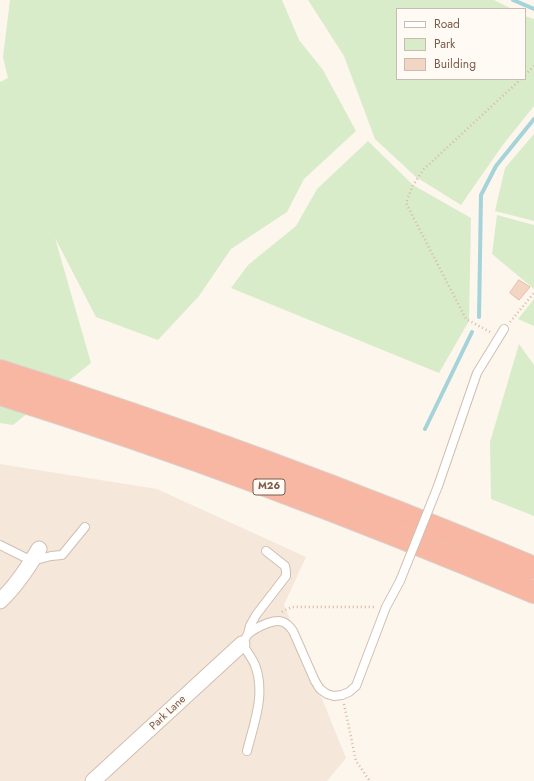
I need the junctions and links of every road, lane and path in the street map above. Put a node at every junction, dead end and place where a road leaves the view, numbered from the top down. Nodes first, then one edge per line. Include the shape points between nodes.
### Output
1 (534, 66) edge
2 (526, 74) edge
3 (519, 80) edge
4 (534, 293) edge
5 (504, 330) joint
6 (500, 337) junction
7 (0, 371) edge
8 (0, 394) edge
9 (85, 527) dead end
10 (0, 545) edge
11 (266, 552) dead end
12 (36, 555) junction
13 (534, 568) edge
14 (534, 592) edge
15 (0, 601) edge
16 (386, 607) junction
17 (276, 620) junction
18 (245, 639) junction
19 (342, 695) junction
20 (247, 752) dead end
21 (93, 781) edge
22 (370, 781) edge

1 - 2 path
3 - 6 path via 424,169 413,185 406,203 466,319
4 - 5 path
5 - 6 lane
6 - 16 lane, bridge via 477,373 438,486 400,581
7 - 13 highway, M26 via 186,432
8 - 14 highway, M26 via 282,492
9 - 12 lane via 62,555
10 - 12 lane
11 - 18 lane via 285,566 286,576 256,615
12 - 15 street via 11,591
16 - 17 path via 292,607
16 - 19 lane via 356,686
17 - 18 lane via 257,627
17 - 19 lane via 289,625 293,631 320,689 334,696
18 - 20 lane via 260,686 260,700
18 - 21 street, Park Lane
19 - 22 path via 356,761

